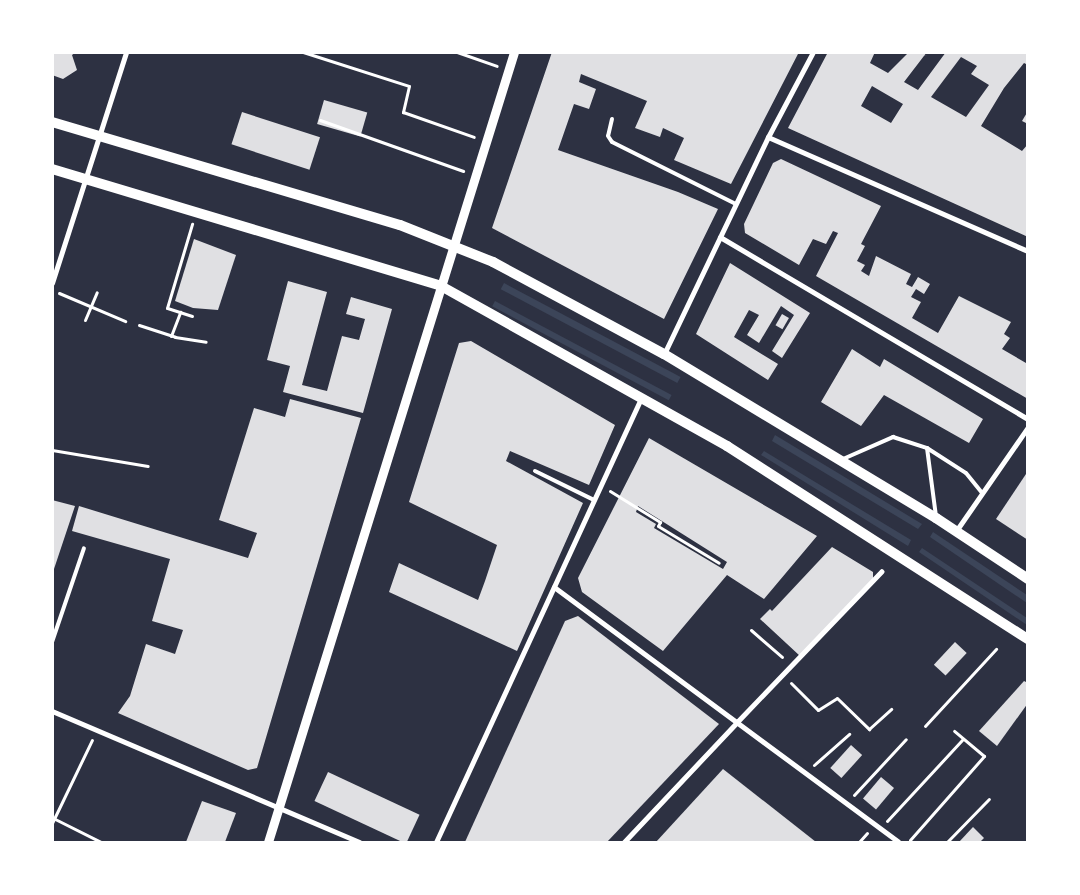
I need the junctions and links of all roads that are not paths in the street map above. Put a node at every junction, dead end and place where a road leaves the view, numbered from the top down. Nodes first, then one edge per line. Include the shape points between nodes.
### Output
1 (126, 52) edge
2 (514, 52) edge
3 (813, 52) edge
4 (612, 119) dead end
5 (52, 122) edge
6 (100, 137) junction
7 (768, 137) junction
8 (52, 169) edge
9 (86, 179) junction
10 (736, 204) junction
11 (720, 237) junction
12 (455, 244) junction
13 (1028, 251) edge
14 (52, 283) edge
15 (441, 286) junction
16 (664, 354) junction
17 (642, 396) junction
18 (1028, 419) edge
19 (1028, 427) edge
20 (927, 448) junction
21 (841, 460) junction
22 (535, 471) dead end
23 (982, 493) junction
24 (594, 500) junction
25 (936, 518) junction
26 (956, 531) junction
27 (84, 548) dead end
28 (881, 572) dead end
29 (1028, 579) edge
30 (554, 587) junction
31 (1028, 639) edge
32 (52, 642) edge
33 (52, 711) edge
34 (738, 721) junction
35 (278, 810) junction
36 (268, 842) edge
37 (360, 842) edge
38 (436, 842) edge
39 (624, 842) edge
40 (898, 842) edge

1 - 6 street
2 - 12 street
3 - 7 street
4 - 10 lane via 608,136 612,142
5 - 6 main road
6 - 9 street
6 - 12 main road
7 - 10 street
7 - 13 street
8 - 9 main road
9 - 14 street
9 - 15 main road
10 - 11 street
11 - 16 street
11 - 18 street
12 - 15 street
12 - 16 main road
15 - 17 main road
15 - 35 street
16 - 21 main road
17 - 24 street
17 - 31 main road via 744,457
19 - 23 street
20 - 21 lane via 893,437
20 - 23 lane via 966,474
20 - 25 lane
21 - 25 main road
22 - 24 lane
23 - 26 street
24 - 30 street
25 - 26 main road
26 - 29 main road
27 - 32 lane
28 - 34 street
30 - 34 street
30 - 38 street
33 - 35 street
34 - 39 street
34 - 40 street
35 - 36 street
35 - 37 street

